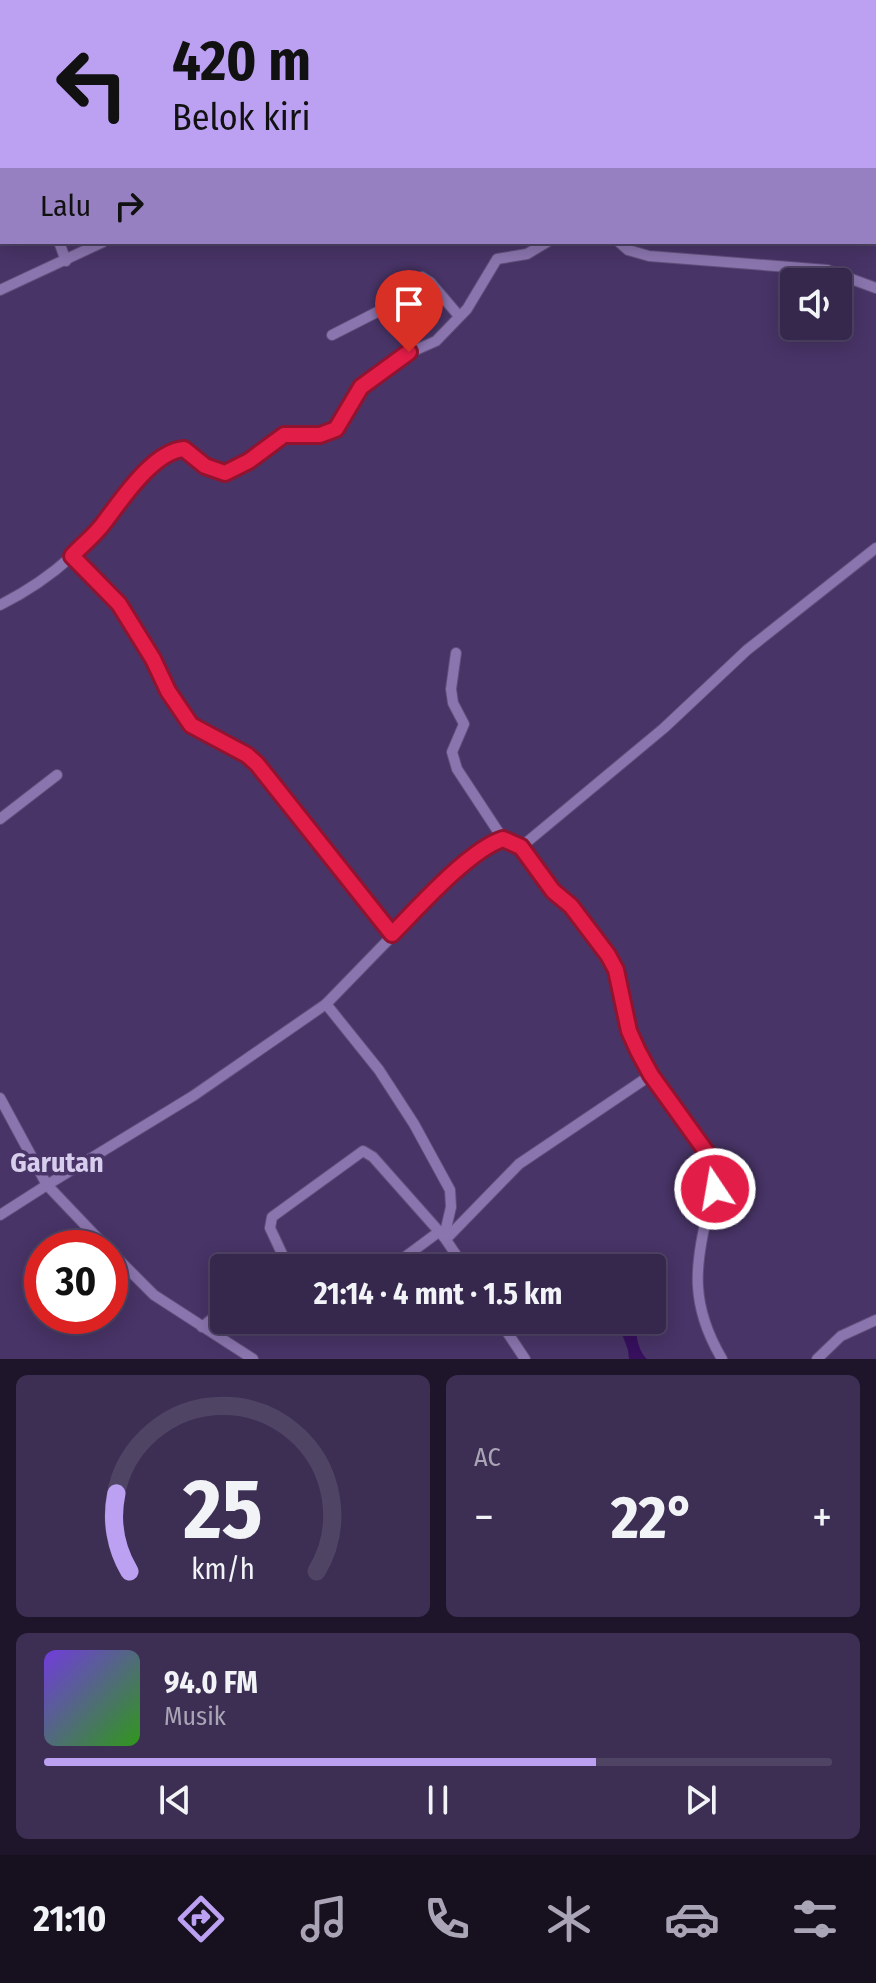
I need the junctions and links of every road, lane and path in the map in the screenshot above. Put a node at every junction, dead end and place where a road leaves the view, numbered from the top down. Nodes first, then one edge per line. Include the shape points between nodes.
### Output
1 (60, 244) edge
2 (99, 244) edge
3 (544, 244) edge
4 (621, 244) edge
5 (66, 261) junction
6 (876, 288) edge
7 (0, 290) edge
8 (459, 316) junction
9 (332, 335) dead end
10 (876, 548) edge
11 (72, 556) junction
12 (0, 605) edge
13 (456, 653) dead end
14 (57, 775) dead end
15 (0, 819) edge
16 (503, 839) junction
17 (521, 847) junction
18 (392, 934) junction
19 (326, 1004) junction
20 (651, 1075) junction
21 (0, 1098) edge
22 (47, 1185) junction
23 (0, 1215) edge
24 (91, 1230) edge
25 (443, 1236) junction
26 (282, 1254) edge
27 (413, 1254) edge
28 (455, 1254) edge
29 (128, 1268) edge
30 (210, 1320) edge
31 (876, 1320) edge
32 (202, 1327) junction
33 (508, 1334) edge
34 (253, 1359) edge
35 (525, 1359) edge
36 (722, 1359) edge
37 (817, 1359) edge

1 - 5 street
2 - 5 street
3 - 8 street via 527,254 497,259
4 - 6 street via 649,256 827,270
5 - 7 street
8 - 9 street via 422,277 385,308
8 - 11 street via 436,341 402,356 367,382 341,424 329,433 284,435 225,473 205,466 184,449 170,454 134,483
10 - 17 street via 747,650 664,728
11 - 12 street
11 - 18 street via 119,604 191,725 257,764
13 - 16 street via 451,689 464,724 452,752 457,769
14 - 15 street
16 - 17 street
16 - 18 street via 465,864
17 - 20 street via 613,964 629,1031
18 - 19 street
19 - 22 street via 193,1096
19 - 25 street via 379,1070 450,1190
20 - 25 street via 519,1164
20 - 36 street via 718,1172 696,1290
21 - 22 street
22 - 23 street
22 - 24 street
25 - 26 street via 363,1151 272,1217 270,1228
25 - 27 street
25 - 28 street
29 - 32 street via 154,1295
30 - 32 street
31 - 37 street via 841,1336
32 - 34 street
33 - 35 street

